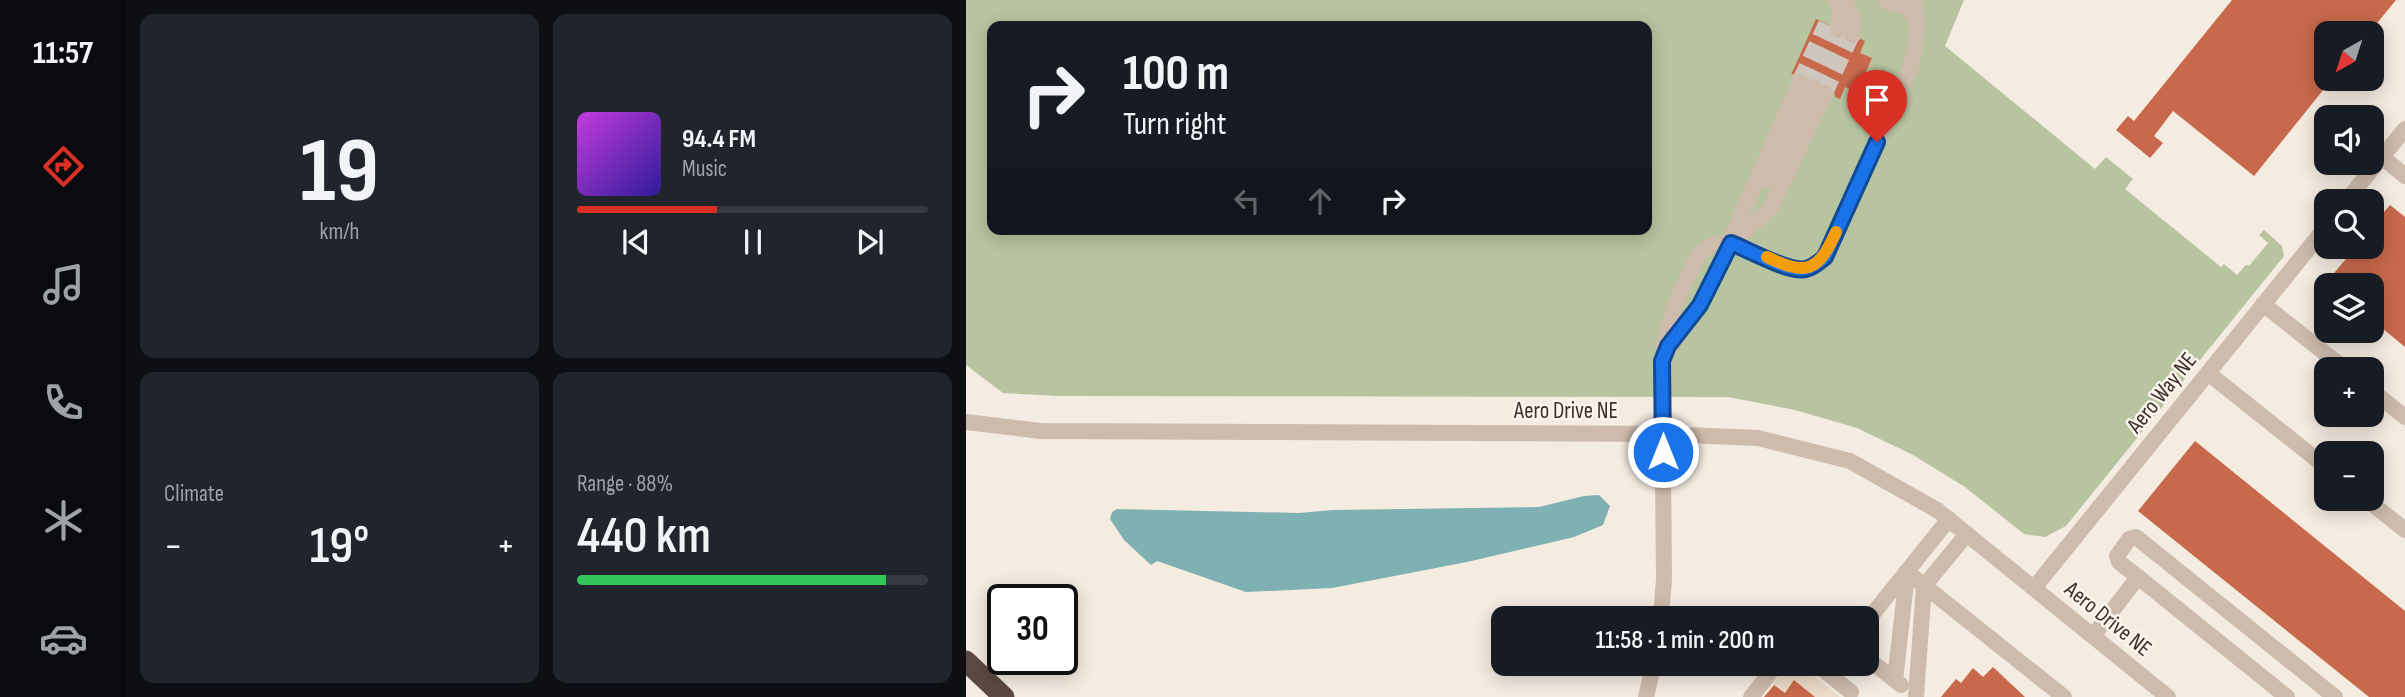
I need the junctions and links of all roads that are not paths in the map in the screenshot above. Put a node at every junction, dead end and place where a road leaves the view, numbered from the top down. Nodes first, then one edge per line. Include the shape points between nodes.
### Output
1 (1834, 0) edge
2 (1844, 0) edge
3 (1884, 0) edge
4 (1915, 0) edge
5 (1918, 25) junction
6 (2405, 129) edge
7 (2384, 155) edge
8 (2384, 159) edge
9 (2367, 175) edge
10 (2405, 176) edge
11 (2356, 189) edge
12 (2314, 242) edge
13 (1731, 243) junction
14 (2263, 304) junction
15 (2330, 357) edge
16 (1662, 361) junction
17 (2208, 373) junction
18 (2384, 400) edge
19 (2405, 417) edge
20 (966, 422) edge
21 (1663, 435) junction
22 (2314, 457) edge
23 (2381, 511) edge
24 (1949, 519) junction
25 (2405, 530) edge
26 (1966, 534) junction
27 (1907, 572) junction
28 (2138, 577) junction
29 (1924, 586) junction
30 (2034, 588) junction
31 (1662, 606) edge
32 (1879, 606) edge
33 (2093, 636) junction
34 (966, 661) edge
35 (1879, 668) edge
36 (1651, 676) edge
37 (1768, 676) edge
38 (1834, 676) edge
39 (1851, 692) dead end
40 (1907, 692) edge
41 (1004, 697) edge
42 (1646, 697) edge
43 (1751, 697) edge
44 (2064, 697) edge
45 (2168, 697) edge
46 (2287, 697) edge
47 (2335, 697) edge

1 - 2 street via 1839,30 1853,17
3 - 5 street via 1908,8
4 - 5 street
5 - 13 street via 1909,72 1825,257 1803,270
6 - 7 street
8 - 10 street
9 - 11 street
12 - 14 street, Aero Way NE
13 - 13 street via 1813,87 1772,208
13 - 16 street via 1700,305
13 - 16 street via 1705,248 1698,257 1671,318
14 - 15 street
14 - 17 street, Aero Way NE
16 - 21 street
17 - 22 street
17 - 30 street, Aero Way NE
18 - 19 street
20 - 21 street, Aero Drive NE via 1041,431
21 - 24 street, Aero Drive NE via 1758,438 1850,461
21 - 31 street
23 - 25 street
24 - 26 street, Aero Drive NE
24 - 27 street
26 - 29 street
26 - 30 street, Aero Drive NE
27 - 29 street
27 - 32 street
27 - 40 street via 1901,611
28 - 33 street
28 - 46 street
28 - 47 street via 2117,556 2129,539 2136,537
29 - 40 street
29 - 44 street
30 - 33 street, Aero Drive NE
33 - 45 street, Aero Drive NE
34 - 41 highway
35 - 40 street
36 - 42 street
37 - 43 street
38 - 39 street

